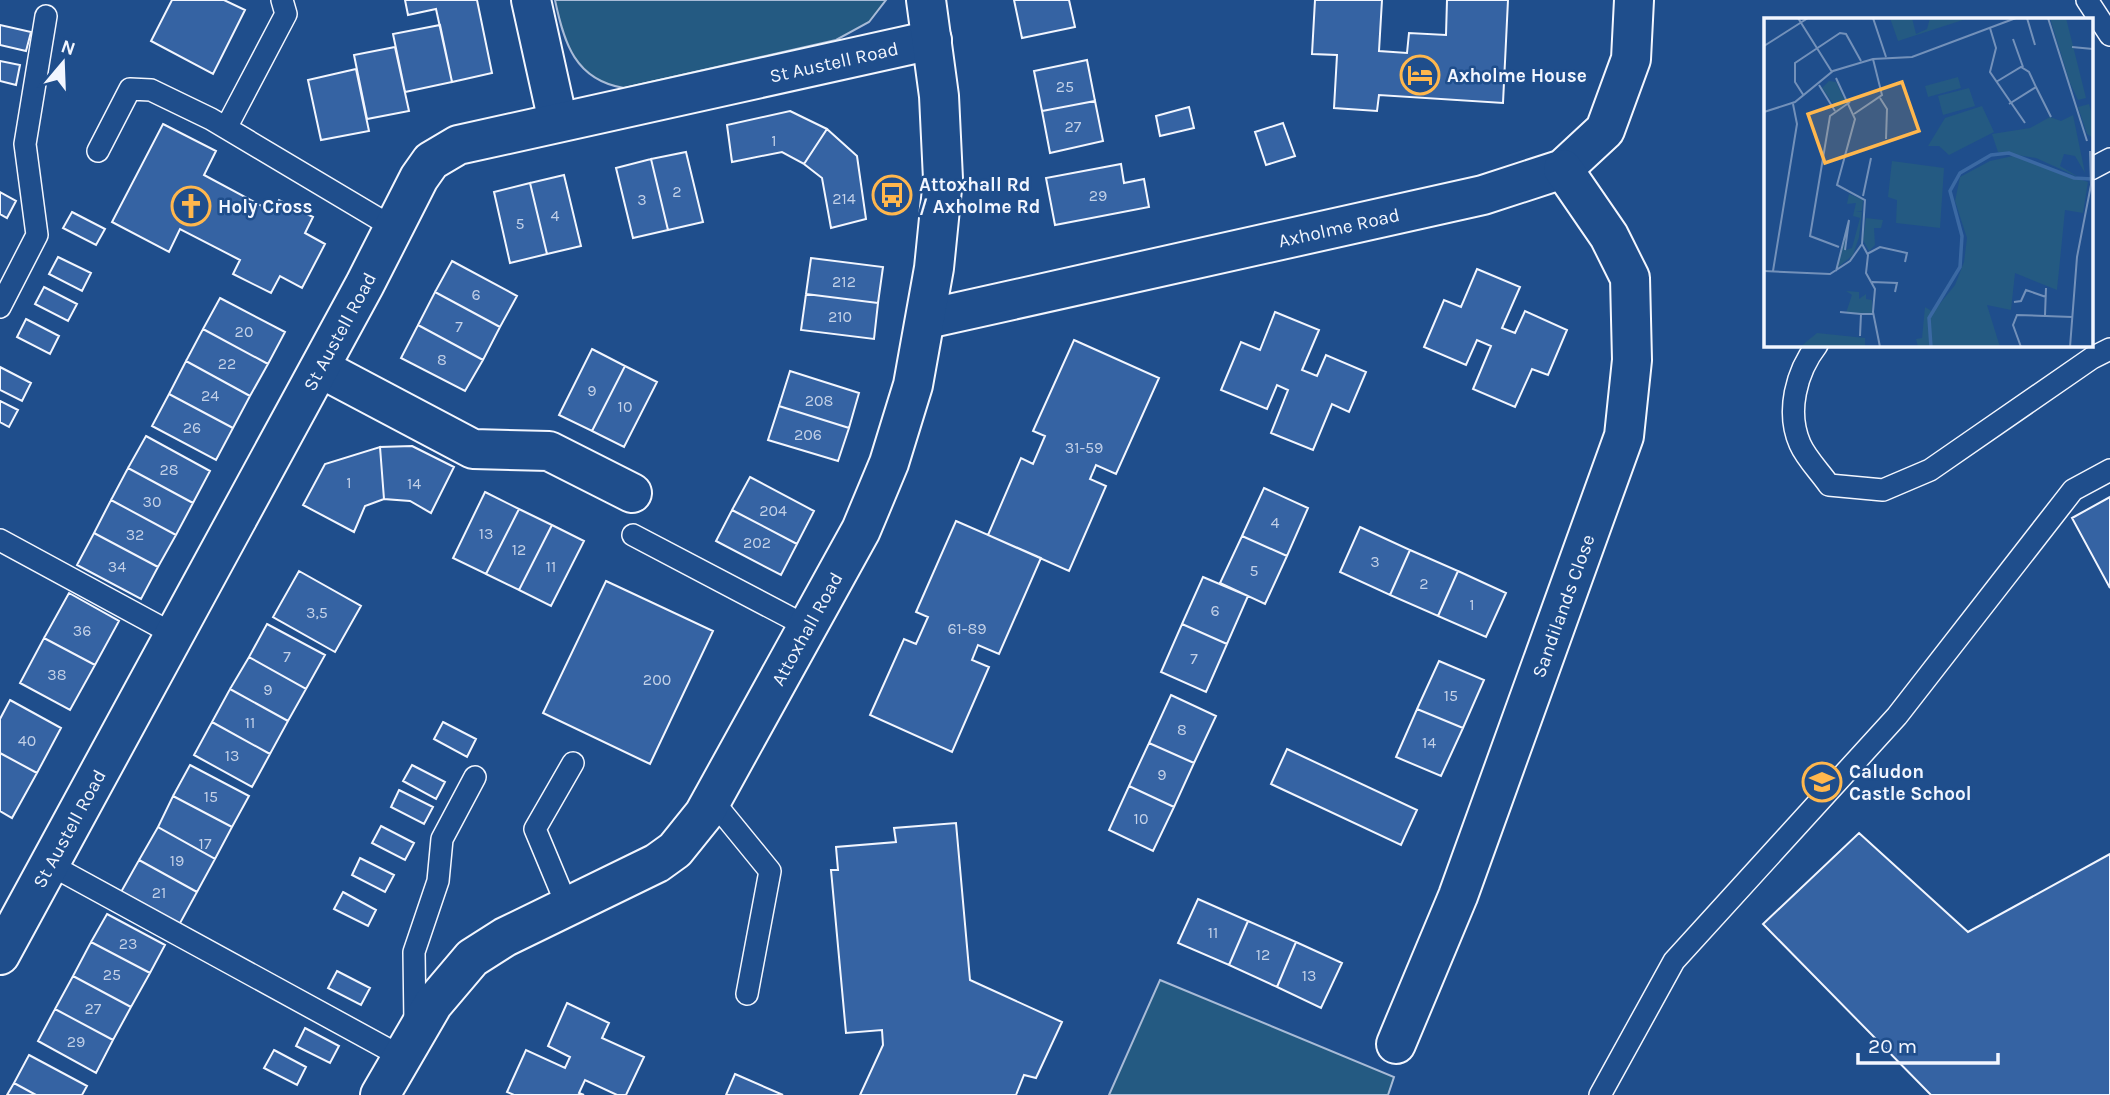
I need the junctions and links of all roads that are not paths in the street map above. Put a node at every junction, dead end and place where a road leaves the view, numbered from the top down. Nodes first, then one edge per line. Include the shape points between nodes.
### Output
1 (282, 0) edge
2 (531, 0) edge
3 (926, 0) edge
4 (1634, 0) edge
5 (2087, 0) edge
6 (46, 16) dead end
7 (2110, 35) edge
8 (932, 40) junction
9 (558, 122) junction
10 (226, 128) junction
11 (98, 151) dead end
12 (2110, 159) edge
13 (2092, 168) edge
14 (1563, 169) junction
15 (394, 228) junction
16 (0, 307) edge
17 (927, 319) junction
18 (1816, 346) edge
19 (2110, 349) edge
20 (320, 368) junction
21 (2110, 470) edge
22 (632, 493) dead end
23 (633, 535) dead end
24 (0, 540) edge
25 (808, 627) junction
26 (175, 635) junction
27 (573, 763) dead end
28 (475, 776) dead end
29 (712, 800) junction
30 (49, 864) junction
31 (568, 908) junction
32 (0, 955) edge
33 (747, 994) dead end
34 (1396, 1044) dead end
35 (408, 1045) junction
36 (380, 1095) edge
37 (1600, 1095) edge

1 - 10 lane via 286,14
2 - 9 street
3 - 8 street, Attoxhall Road
4 - 14 street, Axholme Road via 1631,59 1605,130
5 - 7 lane
6 - 16 lane via 25,144 37,235
8 - 9 street, St Austell Road
8 - 17 street, Attoxhall Road via 943,179
9 - 15 street, St Austell Road via 443,152 419,178
10 - 11 lane via 151,90 130,89
10 - 15 lane
12 - 13 lane
14 - 17 street, Axholme Road via 1483,195
14 - 34 street, Sandilands Close via 1609,236 1630,278 1632,360 1624,436 1458,896
15 - 20 street, St Austell Road
17 - 25 street, Attoxhall Road via 890,463 861,530
18 - 19 lane via 1793,395 1800,444 1829,485 1883,491 1930,470
20 - 22 street via 472,449 549,451
20 - 26 street, St Austell Road
21 - 37 lane via 2073,490 1896,716 1674,961
23 - 25 lane
24 - 26 lane
25 - 29 street, Attoxhall Road
26 - 30 street, St Austell Road
27 - 31 lane via 535,829
28 - 35 lane via 442,839 438,881 414,952
29 - 31 street, Attoxhall Road via 675,850 637,875
29 - 33 lane via 770,871
30 - 32 street, St Austell Road
30 - 35 lane
31 - 35 street, Attoxhall Road via 472,958 445,987
35 - 36 street, Attoxhall Road

